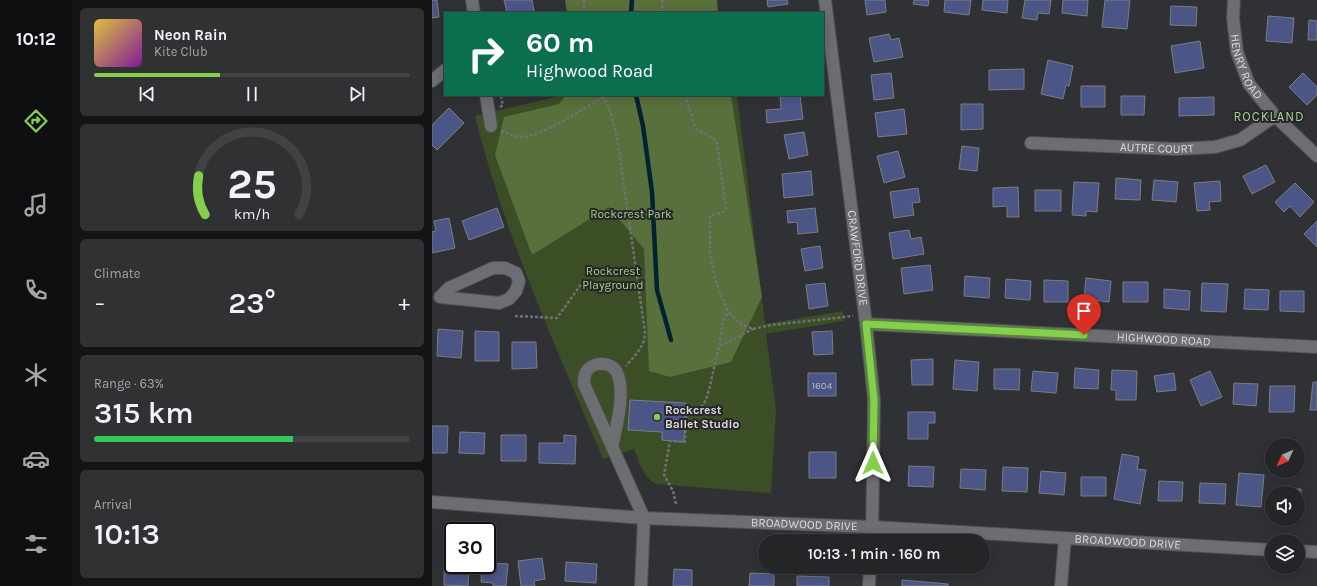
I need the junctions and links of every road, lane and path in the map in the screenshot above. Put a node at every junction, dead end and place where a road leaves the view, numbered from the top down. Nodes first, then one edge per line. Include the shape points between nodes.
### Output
1 (472, 0) edge
2 (584, 0) edge
3 (662, 0) edge
4 (825, 0) edge
5 (1234, 0) edge
6 (474, 12) edge
7 (584, 12) edge
8 (663, 12) edge
9 (444, 71) edge
10 (432, 81) edge
11 (486, 96) edge
12 (604, 96) edge
13 (685, 96) edge
14 (1275, 116) junction
15 (491, 126) joint
16 (1031, 143) dead end
17 (1317, 156) edge
18 (582, 283) dead end
19 (436, 297) edge
20 (728, 312) junction
21 (515, 316) dead end
22 (866, 320) junction
23 (752, 329) junction
24 (719, 346) junction
25 (1317, 347) edge
26 (618, 375) junction
27 (612, 447) junction
28 (432, 502) edge
29 (676, 504) dead end
30 (644, 518) junction
31 (873, 527) junction
32 (872, 534) edge
33 (1065, 538) junction
34 (1265, 550) edge
35 (1305, 551) edge
36 (1317, 552) edge
37 (870, 574) edge
38 (641, 586) edge
39 (869, 586) edge
40 (1061, 586) edge

1 - 6 street
2 - 7 path
3 - 8 path
4 - 22 street, CRAWFORD DRIVE
5 - 14 street, HENRY ROAD via 1233,18 1237,52 1249,84
9 - 10 street
11 - 15 street
12 - 15 path via 555,125 529,136 516,137
12 - 26 path via 616,137 645,332 642,346
13 - 20 path via 695,127 717,143 726,208 723,212 710,216 710,252 717,286
14 - 16 street, AUTRE COURT via 1240,140 1215,147 1177,149
14 - 17 street, HENRY ROAD
18 - 21 path via 557,318
19 - 19 street via 449,288 493,268 505,268 516,273 519,281 516,291 509,299 499,303
20 - 23 path via 741,324
20 - 24 path via 723,321
22 - 23 path via 812,320
22 - 25 street, HIGHWOOD ROAD
22 - 31 street, CRAWFORD DRIVE via 874,400
23 - 24 path
24 - 29 path via 706,400 695,412 686,416 685,442 670,441 664,475 673,491
26 - 27 street via 619,411
26 - 27 street via 612,367 600,363 590,368 584,378 584,384
27 - 30 street
28 - 30 street, BROADWOOD DRIVE
30 - 31 street, BROADWOOD DRIVE
30 - 38 street
31 - 32 street, CRAWFORD DRIVE
31 - 33 street, BROADWOOD DRIVE
33 - 34 street, BROADWOOD DRIVE
33 - 40 street
35 - 36 street
37 - 39 street

